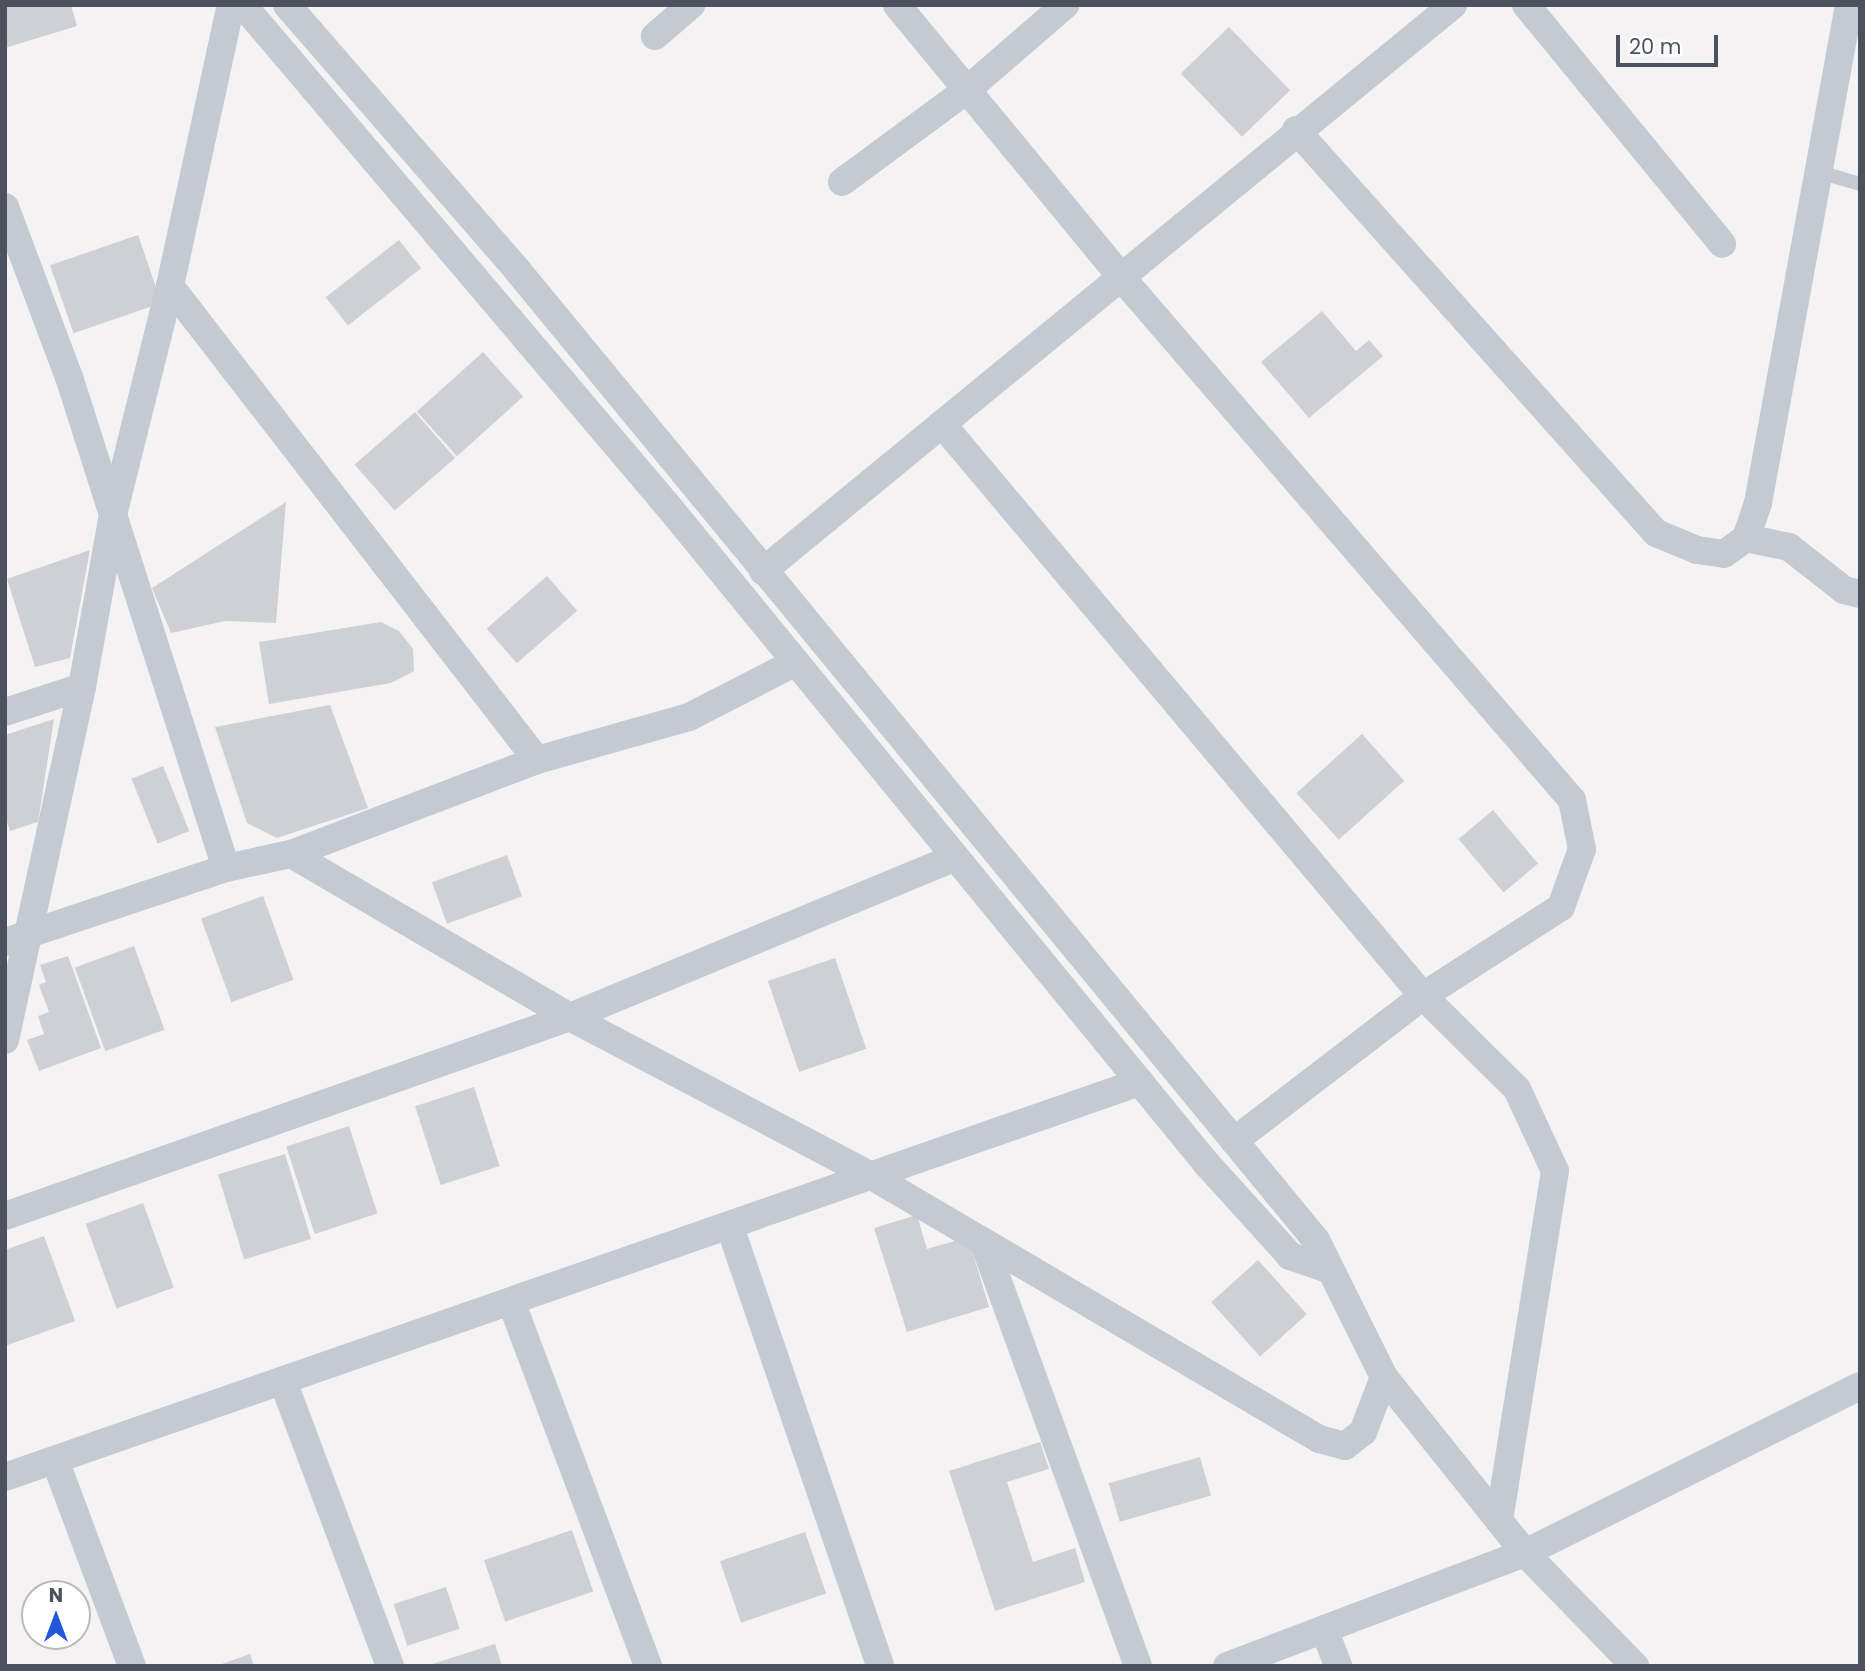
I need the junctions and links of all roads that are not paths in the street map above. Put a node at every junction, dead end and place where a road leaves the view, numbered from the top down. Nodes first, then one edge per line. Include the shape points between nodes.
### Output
1 (231, 5) edge
2 (243, 5) edge
3 (691, 5) edge
4 (897, 5) edge
5 (1065, 5) edge
6 (1453, 5) edge
7 (1526, 5) edge
8 (1849, 5) edge
9 (297, 9) edge
10 (270, 36) junction
11 (655, 36) dead end
12 (1851, 43) edge
13 (967, 90) junction
14 (1296, 130) junction
15 (1819, 172) junction
16 (842, 182) dead end
17 (1860, 184) edge
18 (5, 207) edge
19 (1722, 244) dead end
20 (1121, 276) junction
21 (170, 286) junction
22 (942, 424) junction
23 (113, 515) junction
24 (1746, 538) junction
25 (763, 571) junction
26 (1860, 594) edge
27 (796, 662) junction
28 (82, 687) junction
29 (5, 712) edge
30 (537, 760) junction
31 (291, 854) junction
32 (954, 858) junction
33 (226, 868) junction
34 (17, 938) edge
35 (1423, 996) junction
36 (570, 1017) junction
37 (5, 1040) edge
38 (1140, 1082) junction
39 (1234, 1141) junction
40 (870, 1175) junction
41 (5, 1216) edge
42 (730, 1227) junction
43 (984, 1242) junction
44 (1327, 1269) junction
45 (512, 1304) junction
46 (1384, 1377) junction
47 (284, 1384) junction
48 (1860, 1386) edge
49 (56, 1462) junction
50 (5, 1478) edge
51 (1499, 1521) junction
52 (1525, 1553) junction
53 (1324, 1629) junction
54 (126, 1664) edge
55 (390, 1666) edge
56 (648, 1666) edge
57 (880, 1666) edge
58 (1138, 1666) edge
59 (1227, 1666) edge
60 (1338, 1666) edge
61 (1635, 1666) edge

1 - 21 street
2 - 10 street
3 - 11 street
4 - 13 street
5 - 13 street
6 - 14 street
7 - 19 street
8 - 12 street
9 - 10 street
9 - 25 street via 519,271
10 - 27 street via 301,79 431,223
12 - 15 street
13 - 16 street
13 - 20 street
14 - 20 street
14 - 24 street via 1656,533 1697,550 1724,554
15 - 17 lane
15 - 24 street via 1758,503
18 - 23 street via 69,377
20 - 22 street
20 - 35 street via 1572,800 1582,849 1561,907
21 - 23 street
21 - 30 street
22 - 25 street
22 - 35 street
23 - 28 street
23 - 33 street
24 - 26 street via 1789,547 1844,590
25 - 39 street
27 - 30 street via 689,717
27 - 32 street
28 - 29 street
28 - 34 street
30 - 31 street
31 - 33 street
31 - 36 street
32 - 36 street
32 - 38 street
33 - 34 street
34 - 37 street
35 - 39 street
35 - 51 street via 1517,1089 1555,1171
36 - 40 street
36 - 41 street
38 - 40 street
38 - 44 street via 1290,1256
39 - 44 street via 1316,1240
40 - 42 street
40 - 43 street
42 - 45 street
42 - 57 street
43 - 46 street via 1319,1439 1345,1446 1363,1432
43 - 58 street
44 - 46 street
45 - 47 street
45 - 56 street
46 - 51 street
47 - 49 street
47 - 55 street
48 - 52 street
49 - 50 street
49 - 54 street
51 - 52 street
52 - 53 street
52 - 61 street
53 - 59 street
53 - 60 street

